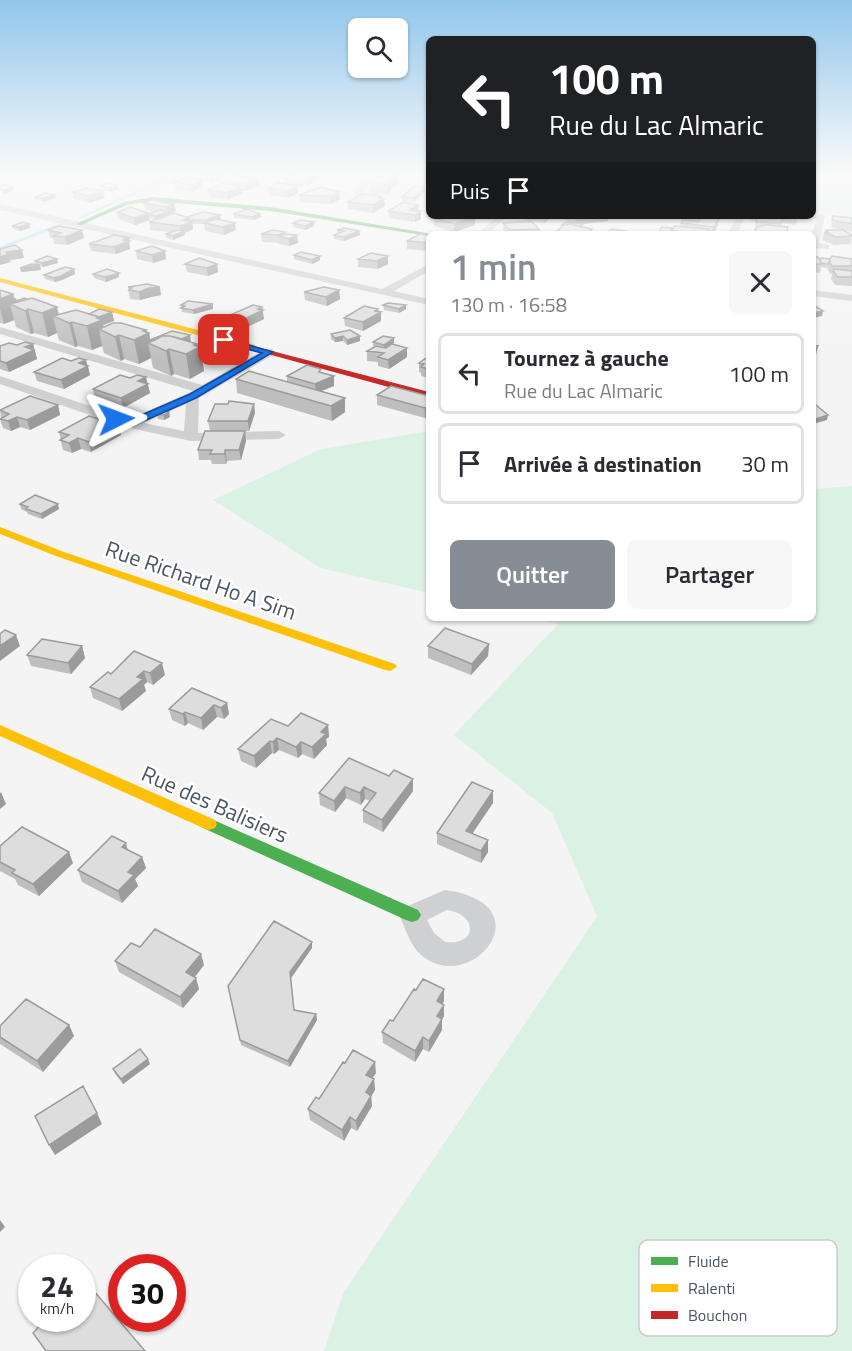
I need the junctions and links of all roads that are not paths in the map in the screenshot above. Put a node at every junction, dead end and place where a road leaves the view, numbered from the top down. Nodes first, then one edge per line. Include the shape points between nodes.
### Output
1 (133, 236) edge
2 (816, 244) edge
3 (826, 247) dead end
4 (426, 269) edge
5 (0, 280) edge
6 (384, 292) junction
7 (816, 292) edge
8 (852, 298) edge
9 (426, 301) edge
10 (0, 330) edge
11 (269, 352) junction
12 (0, 380) edge
13 (198, 393) junction
14 (426, 394) edge
15 (130, 424) junction
16 (279, 435) dead end
17 (190, 436) junction
18 (0, 530) edge
19 (390, 667) dead end
20 (0, 730) edge
21 (412, 915) dead end

1 - 6 street
2 - 3 street
4 - 6 street
5 - 11 street
6 - 9 street
7 - 8 street
10 - 13 street
11 - 13 street
11 - 14 street
12 - 15 street
13 - 15 street
13 - 17 street
15 - 17 street
16 - 17 street
18 - 19 street, Rue Richard Ho A Sim
20 - 21 street, Rue des Balisiers

